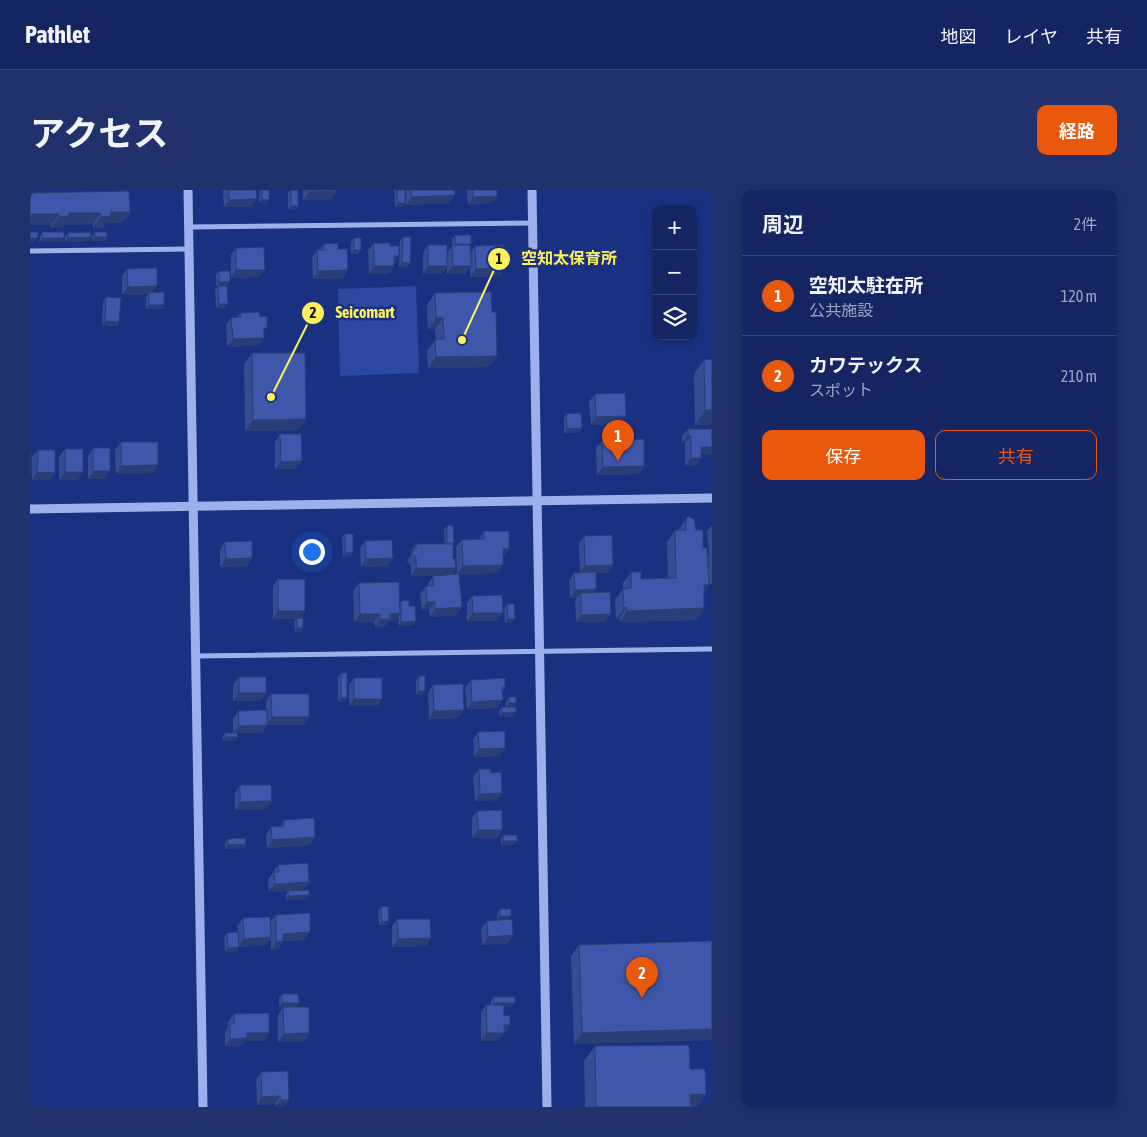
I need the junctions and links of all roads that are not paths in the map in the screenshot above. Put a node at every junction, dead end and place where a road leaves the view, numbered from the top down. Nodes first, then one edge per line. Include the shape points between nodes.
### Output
1 (188, 190) edge
2 (532, 190) edge
3 (532, 223) junction
4 (189, 227) junction
5 (189, 249) junction
6 (30, 251) edge
7 (712, 498) edge
8 (537, 500) junction
9 (193, 506) junction
10 (30, 509) edge
11 (712, 649) edge
12 (539, 651) junction
13 (194, 656) junction
14 (202, 1107) edge
15 (547, 1107) edge

1 - 4 street
2 - 3 street
3 - 4 street
3 - 8 street
4 - 5 street
5 - 6 street
5 - 9 street
7 - 8 street
8 - 9 street
8 - 12 street
9 - 10 street
9 - 13 street
11 - 12 street
12 - 13 street
12 - 15 street
13 - 14 street

